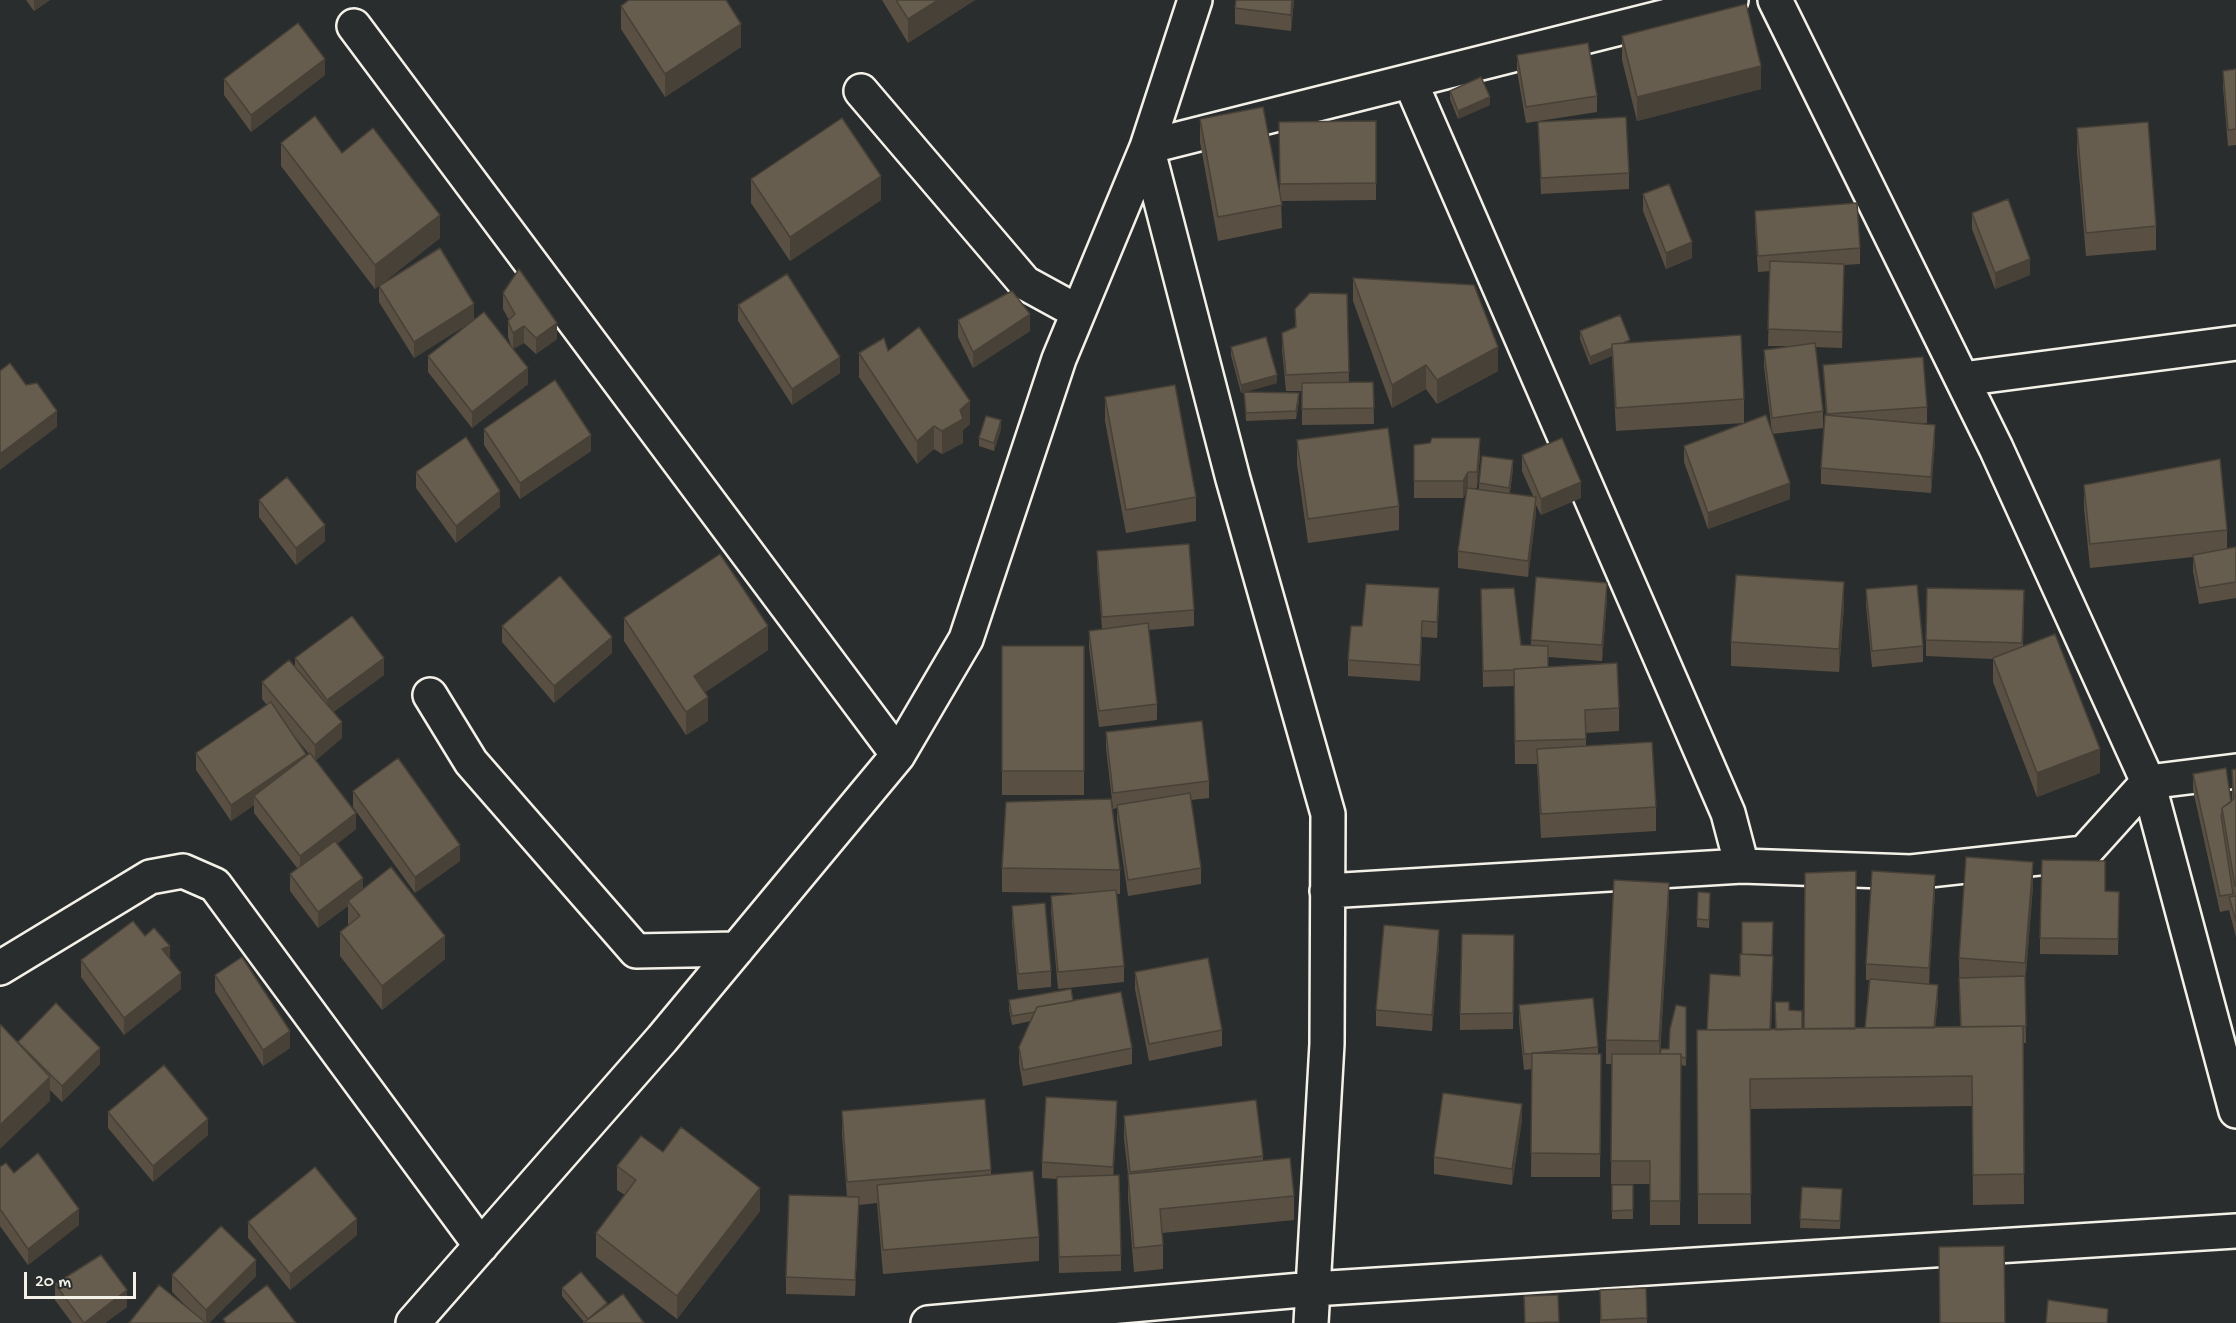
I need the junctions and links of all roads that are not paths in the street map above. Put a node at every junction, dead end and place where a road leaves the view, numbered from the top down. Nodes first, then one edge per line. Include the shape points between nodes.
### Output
1 (1195, 0) edge
2 (1775, 0) edge
3 (1716, 2) edge
4 (354, 26) dead end
5 (1410, 81) junction
6 (861, 91) dead end
7 (1147, 147) junction
8 (1078, 312) junction
9 (2236, 343) edge
10 (1962, 380) junction
11 (430, 695) dead end
12 (898, 755) junction
13 (2236, 771) edge
14 (2148, 782) junction
15 (1742, 866) junction
16 (1327, 891) junction
17 (737, 949) junction
18 (0, 969) edge
19 (2236, 1111) edge
20 (2236, 1231) edge
21 (481, 1246) junction
22 (1313, 1289) junction
23 (413, 1323) edge
24 (928, 1323) edge
25 (1311, 1323) edge

1 - 7 street
2 - 10 street
3 - 5 street
4 - 12 street
5 - 7 street
5 - 15 street via 1728,813
6 - 8 street via 1025,283
7 - 8 street
7 - 16 street via 1233,479 1328,814
8 - 12 street via 966,639
9 - 10 street
10 - 14 street
11 - 17 street via 471,762 636,951
12 - 17 street
13 - 14 street
14 - 15 street via 2084,853 1911,873
14 - 19 street
15 - 16 street
16 - 22 street via 1327,1044
17 - 21 street
18 - 21 street via 150,877 183,871 215,885
20 - 22 street
21 - 23 street
22 - 24 street
22 - 25 street

